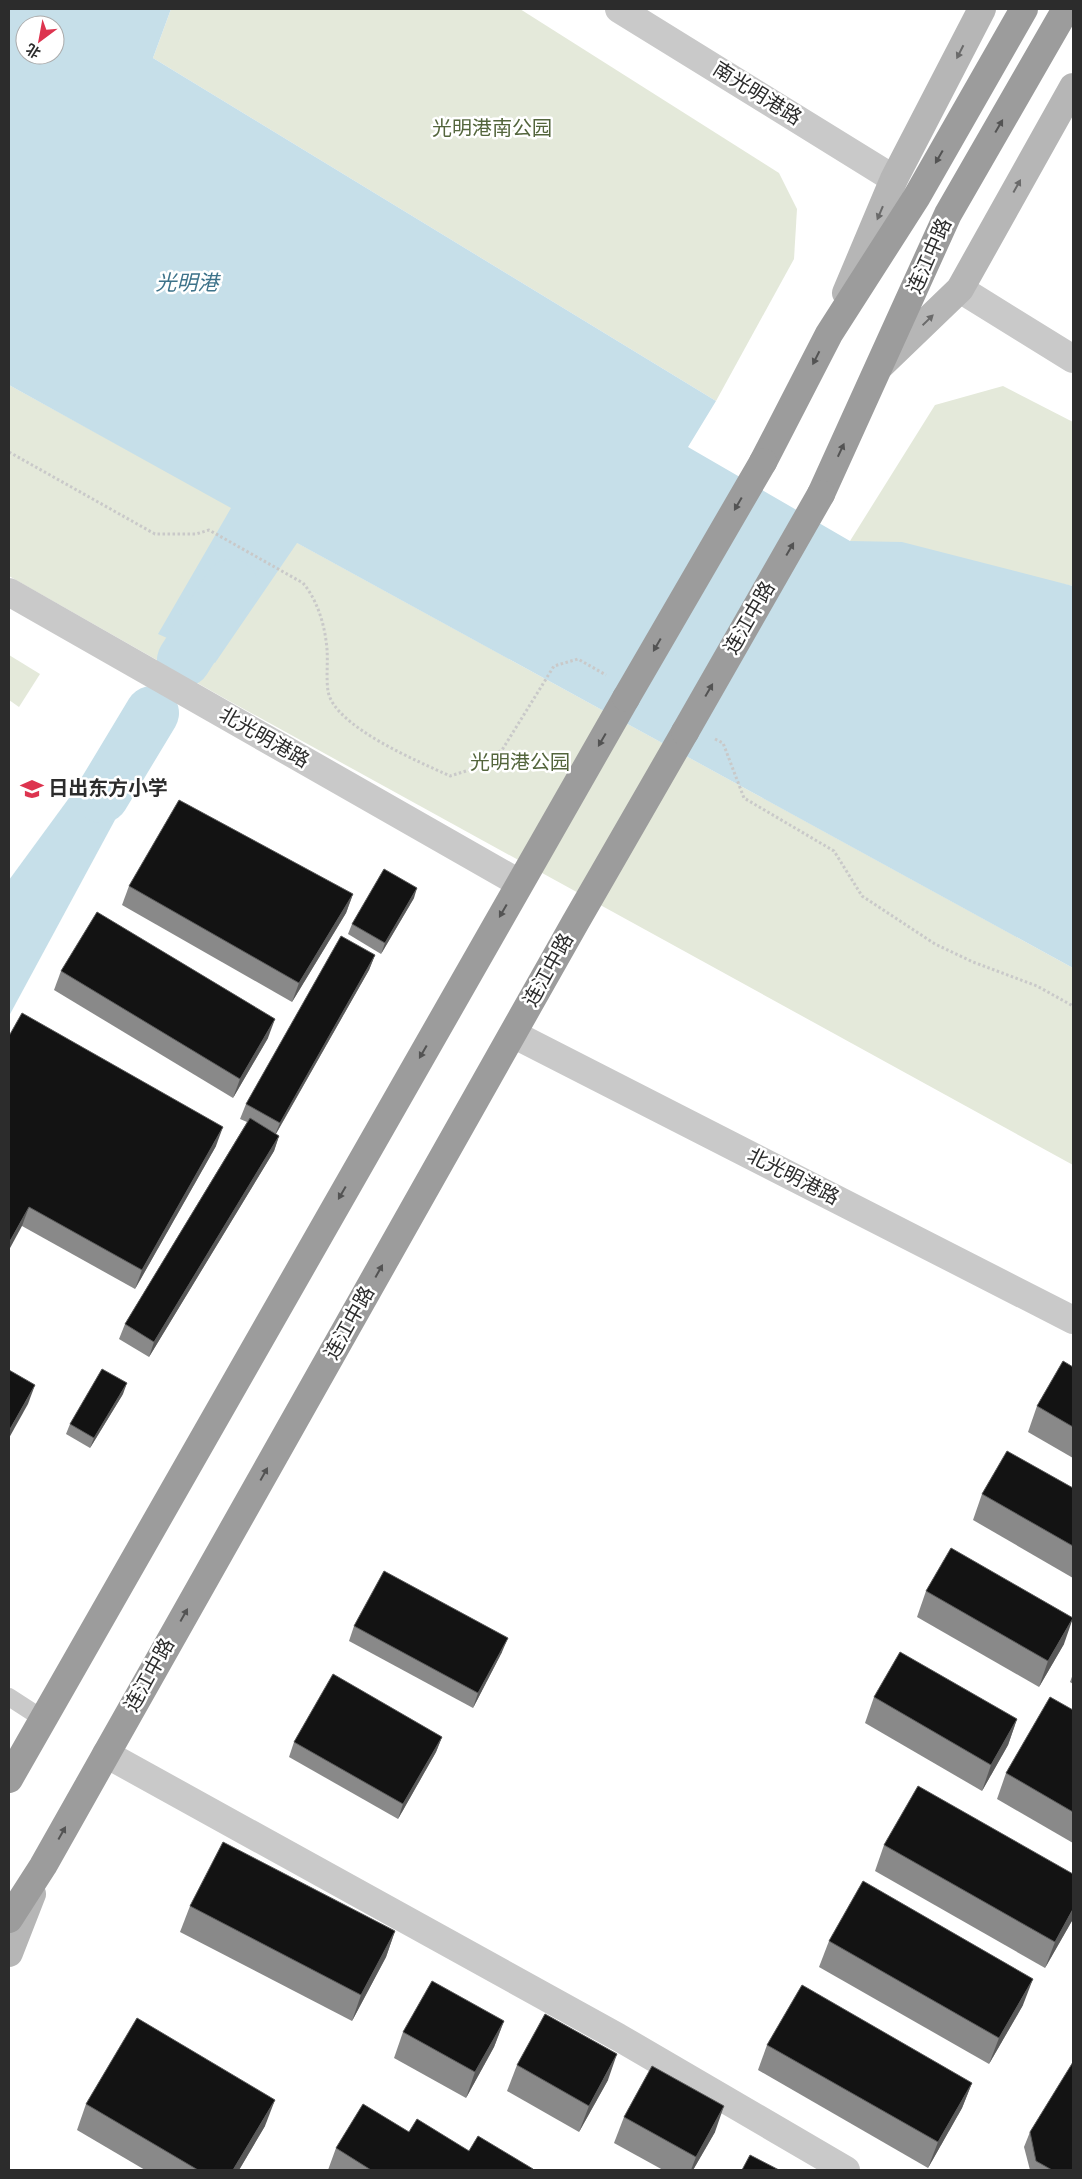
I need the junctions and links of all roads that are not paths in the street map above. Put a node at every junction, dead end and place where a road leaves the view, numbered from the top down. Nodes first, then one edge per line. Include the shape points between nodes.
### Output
1 (619, 9) edge
2 (982, 9) edge
3 (1024, 9) edge
4 (1066, 9) edge
5 (1073, 87) edge
6 (894, 179) junction
7 (960, 289) junction
8 (829, 334) junction
9 (1073, 359) edge
10 (880, 366) junction
11 (9, 592) edge
12 (519, 883) junction
13 (513, 1034) junction
14 (1073, 1320) edge
15 (9, 1697) edge
16 (43, 1719) junction
17 (106, 1754) junction
18 (9, 1779) edge
19 (43, 1866) junction
20 (9, 1919) edge
21 (9, 1953) edge
22 (846, 2170) edge

1 - 6 street, 南光明港路
2 -> 6 main road
3 -> 8 highway, 连江中路 via 916,198
10 -> 4 highway, 连江中路 via 948,214
7 -> 5 main road
6 -> 8 main road
7 - 9 street
10 -> 7 main road
8 -> 12 highway, 连江中路, bridge via 763,462 619,688
13 -> 10 highway, 连江中路, bridge via 696,733 821,494
11 - 12 street, 北光明港路
12 -> 16 highway, 连江中路
13 - 14 street, 北光明港路
17 -> 13 highway, 连江中路
15 - 16 lane
16 - 18 highway, 连江中路
19 -> 17 highway, 连江中路
17 - 22 street via 618,2036
19 - 20 highway, 连江中路
19 - 21 main road

